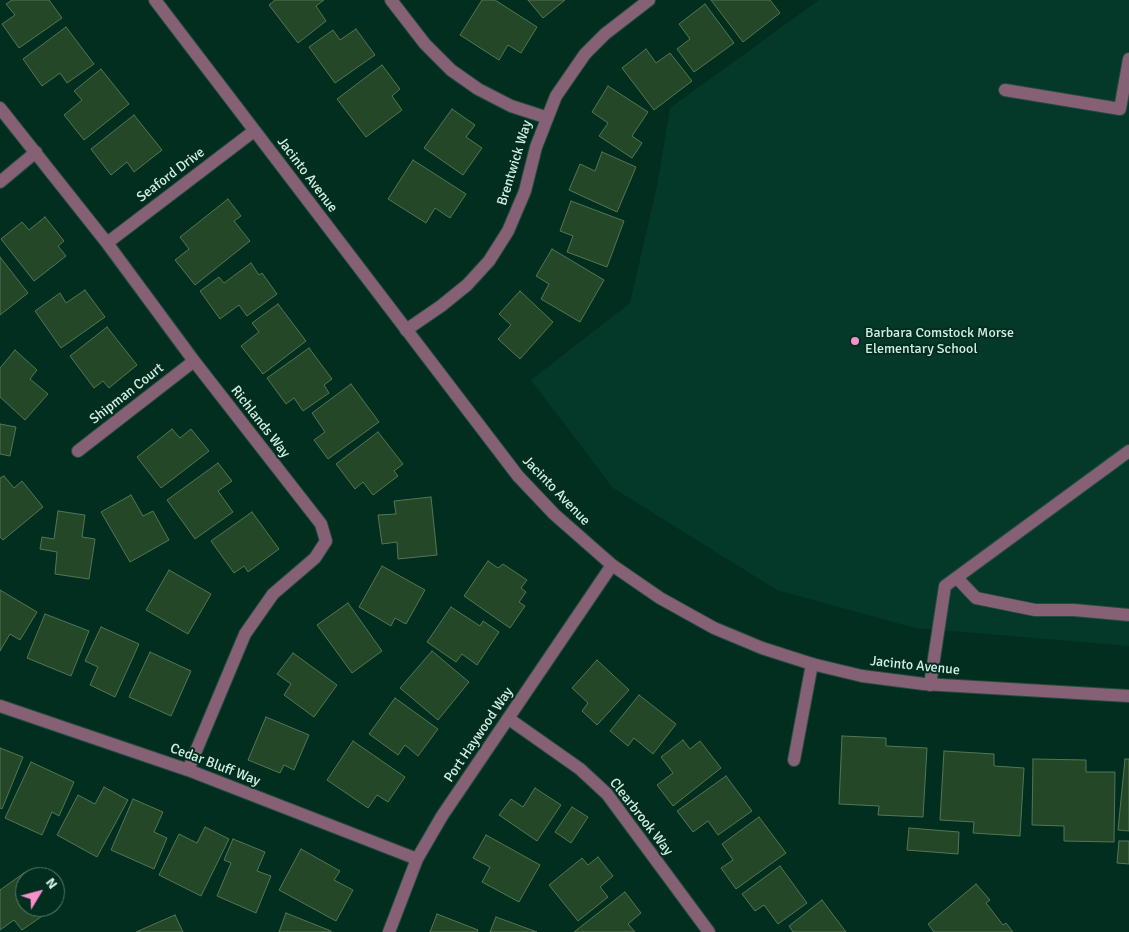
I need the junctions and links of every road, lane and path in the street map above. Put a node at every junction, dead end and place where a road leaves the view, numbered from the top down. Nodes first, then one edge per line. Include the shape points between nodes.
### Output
1 (155, 0) edge
2 (391, 0) edge
3 (649, 0) edge
4 (1129, 59) edge
5 (1005, 90) dead end
6 (0, 108) edge
7 (546, 117) junction
8 (254, 131) junction
9 (36, 152) junction
10 (0, 182) edge
11 (107, 243) junction
12 (406, 330) junction
13 (194, 361) junction
14 (78, 451) dead end
15 (1128, 453) edge
16 (612, 565) junction
17 (957, 578) junction
18 (1129, 615) edge
19 (812, 664) junction
20 (930, 685) junction
21 (1129, 696) edge
22 (0, 706) edge
23 (509, 719) junction
24 (794, 760) dead end
25 (188, 770) junction
26 (417, 859) junction
27 (389, 932) edge
28 (710, 932) edge

1 - 8 street, Jacinto Avenue
2 - 7 street via 425,44 452,70 511,106
3 - 7 street, Brentwick Way via 585,54 570,72
4 - 5 street via 1120,109
6 - 9 street, Richlands Way
7 - 12 street, Brentwick Way via 525,191 508,231 489,261 461,290
8 - 11 street, Seaford Drive
8 - 12 street, Jacinto Avenue
9 - 10 street
9 - 11 street, Richlands Way
11 - 13 street, Richlands Way
12 - 16 street, Jacinto Avenue via 518,476 554,514
13 - 14 street, Shipman Court
13 - 25 street, Richlands Way via 321,524 326,541 316,558 273,594 245,634
15 - 17 street
16 - 19 street, Jacinto Avenue via 660,598 714,628
16 - 23 street, Port Haywood Way
17 - 18 street via 976,598 1035,610
17 - 20 street via 945,586
19 - 20 street, Jacinto Avenue via 862,676
19 - 24 street
20 - 21 street, Jacinto Avenue
22 - 25 street, Cedar Bluff Way
23 - 26 street, Port Haywood Way via 442,816
23 - 28 street, Clearbrook Way via 580,769 607,794
25 - 26 street, Cedar Bluff Way
26 - 27 street, Port Haywood Way

